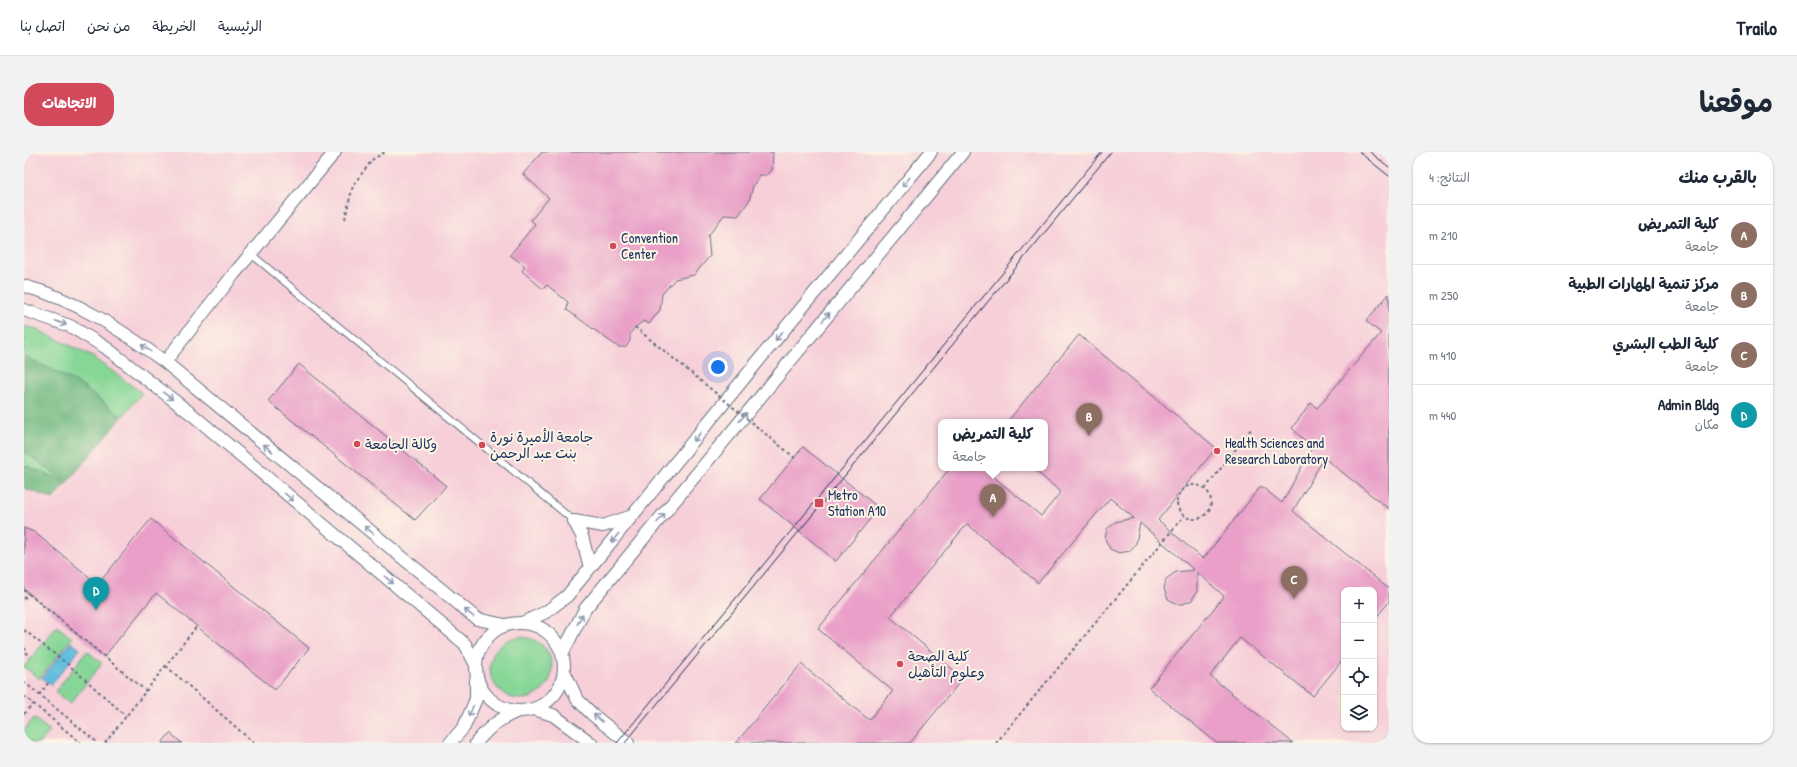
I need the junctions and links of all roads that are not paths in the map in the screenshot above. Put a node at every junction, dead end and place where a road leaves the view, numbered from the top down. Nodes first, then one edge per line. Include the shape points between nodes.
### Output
1 (335, 152) edge
2 (931, 152) edge
3 (963, 152) edge
4 (251, 254) junction
5 (24, 286) edge
6 (24, 310) edge
7 (165, 362) junction
8 (633, 516) junction
9 (574, 521) junction
10 (590, 568) junction
11 (522, 623) junction
12 (505, 626) junction
13 (562, 654) junction
14 (476, 669) junction
15 (564, 670) junction
16 (534, 709) junction
17 (518, 711) junction
18 (450, 743) edge
19 (476, 743) edge
20 (591, 743) edge
21 (628, 743) edge

1 - 4 street
2 -> 8 street
13 -> 3 street via 585,609
4 - 7 street
4 - 9 lane
7 -> 5 street via 122,331 81,307
6 -> 14 street via 70,326 105,347 194,416 465,644
12 -> 7 street via 477,619
8 - 9 street via 603,526
8 -> 10 street
9 - 10 street via 582,536
10 - 11 street via 567,596 546,612
11 - 12 street
11 - 13 street via 547,632
12 - 14 street via 484,640 478,652
13 - 15 street
14 - 17 street via 481,688 490,700 503,708
14 -> 18 street via 476,699 464,727
15 - 16 street via 555,694
21 -> 15 street via 577,699
16 - 17 street
16 - 20 street via 553,715
17 - 19 street via 501,718

